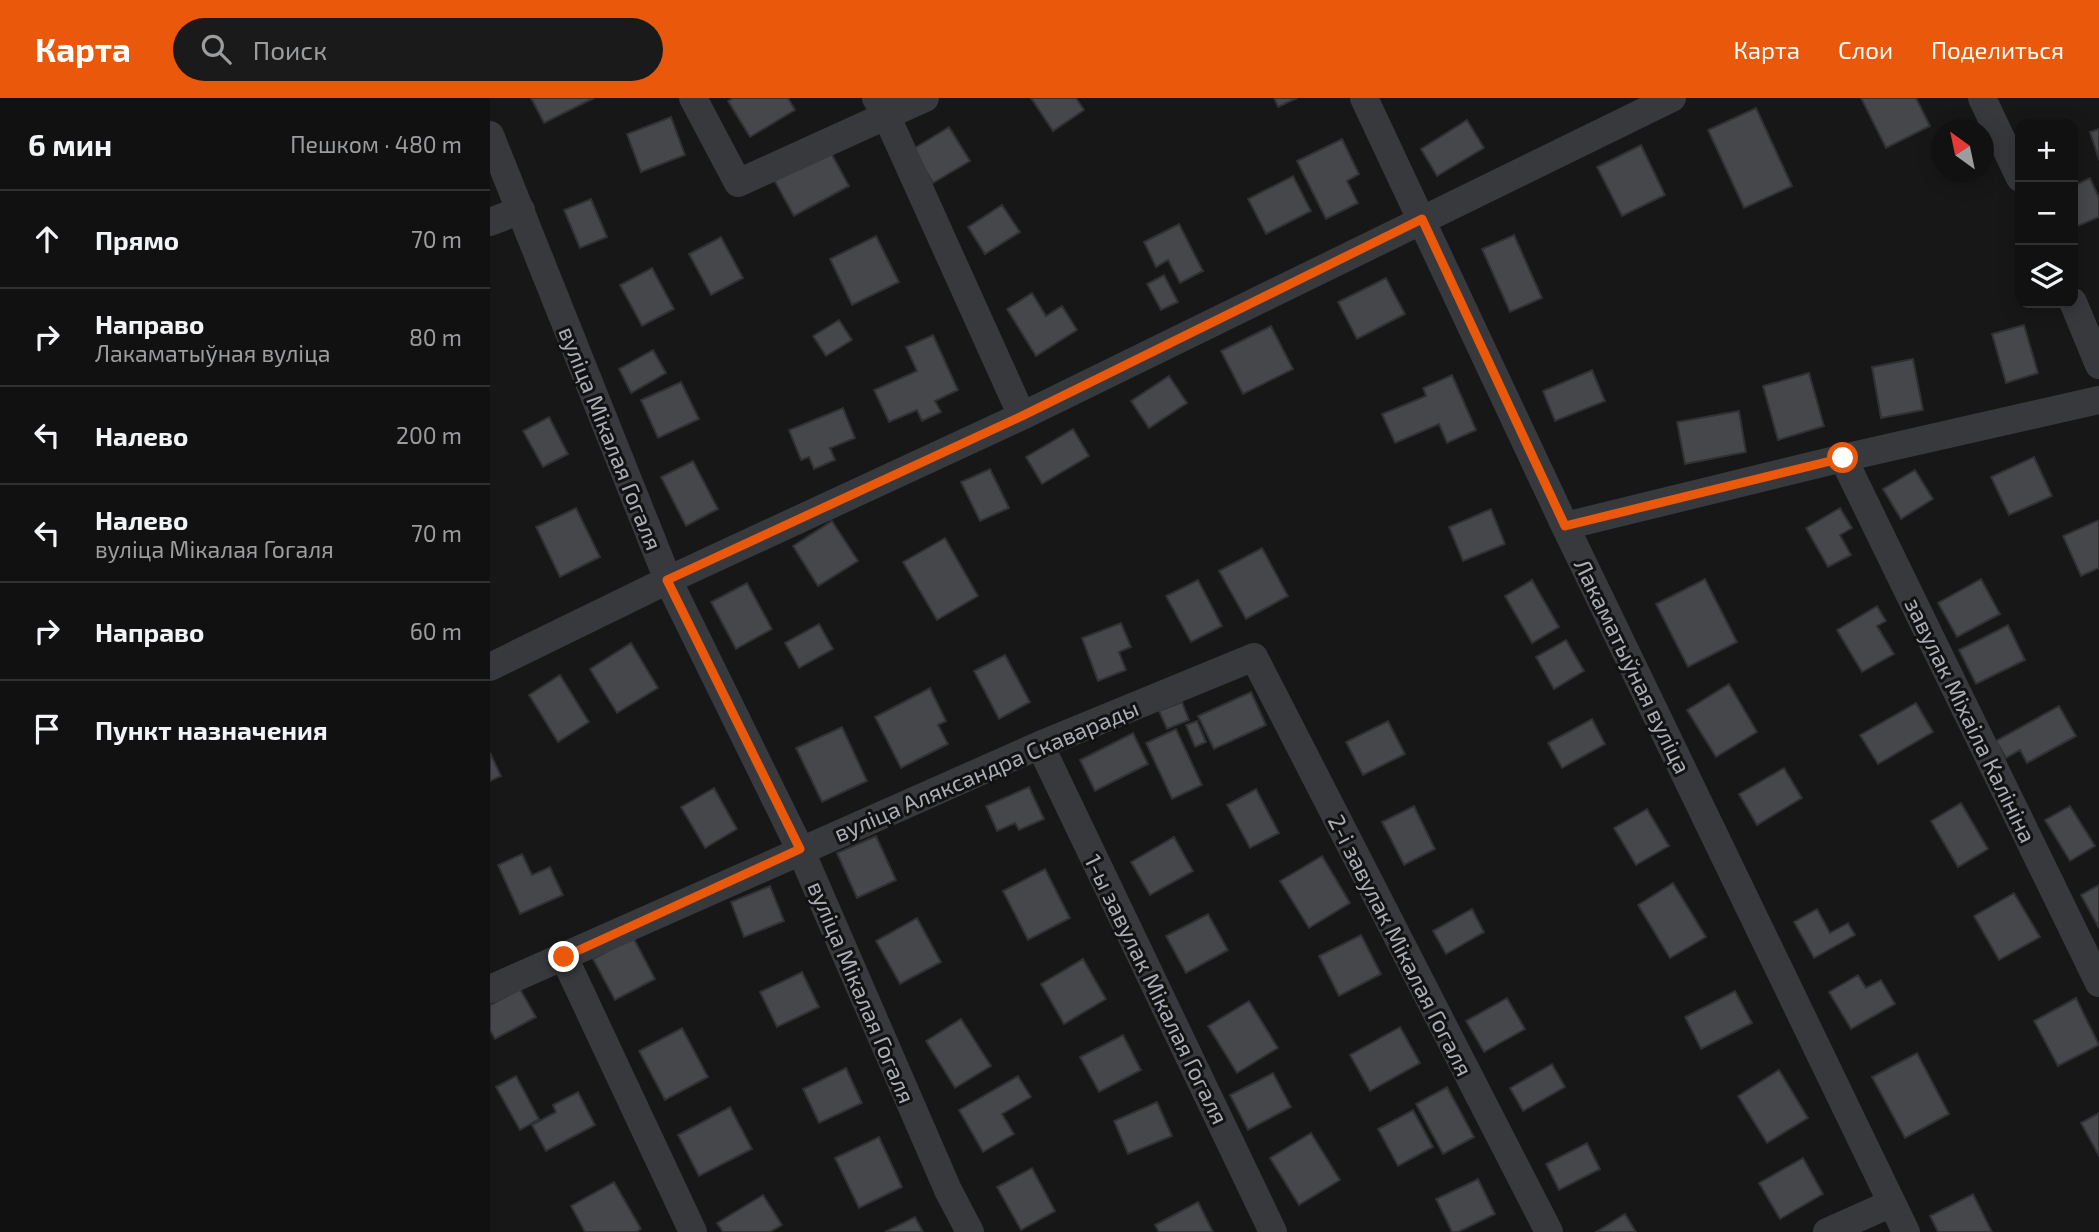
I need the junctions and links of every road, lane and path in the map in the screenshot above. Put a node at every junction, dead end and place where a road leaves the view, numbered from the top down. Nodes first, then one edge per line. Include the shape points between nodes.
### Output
1 (693, 98) edge
2 (926, 98) edge
3 (1364, 98) edge
4 (1982, 98) edge
5 (1654, 102) edge
6 (882, 107) edge
7 (490, 135) edge
8 (2015, 167) edge
9 (521, 210) junction
10 (1422, 219) junction
11 (490, 222) edge
12 (2075, 308) edge
13 (2099, 365) edge
14 (2099, 400) edge
15 (1022, 416) junction
16 (1843, 458) junction
17 (1565, 526) junction
18 (667, 580) junction
19 (1254, 657) joint
20 (490, 667) edge
21 (1040, 745) junction
22 (800, 849) junction
23 (564, 957) junction
24 (2099, 983) edge
25 (490, 989) edge
26 (1892, 1203) junction
27 (694, 1232) edge
28 (970, 1232) edge
29 (1273, 1232) edge
30 (1549, 1232) edge
31 (1827, 1232) edge
32 (1906, 1232) edge

1 - 6 street via 738,183
2 - 6 street
3 - 10 street, Лакаматыўная вуліца
4 - 8 street
5 - 10 street
6 - 15 street
7 - 9 street, вуліца Мікалая Гогаля
9 - 11 street
9 - 18 street, вуліца Мікалая Гогаля
10 - 15 street
10 - 17 street, Лакаматыўная вуліца
12 - 13 street
14 - 16 street
15 - 18 street
16 - 17 street
16 - 24 street, завулак Міхаіла Калініна
17 - 26 street, Лакаматыўная вуліца
18 - 20 street
18 - 22 street, вуліца Мікалая Гогаля
19 - 21 street, вуліца Аляксандра Скаварады
19 - 30 street, 2-і завулак Мікалая Гогаля
21 - 22 street, вуліца Аляксандра Скаварады
21 - 29 street, 1-ы завулак Мікалая Гогаля
22 - 23 street, вуліца Аляксандра Скаварады
22 - 28 street, вуліца Мікалая Гогаля
23 - 25 street, вуліца Аляксандра Скаварады
23 - 27 street
26 - 31 street
26 - 32 street, Лакаматыўная вуліца

